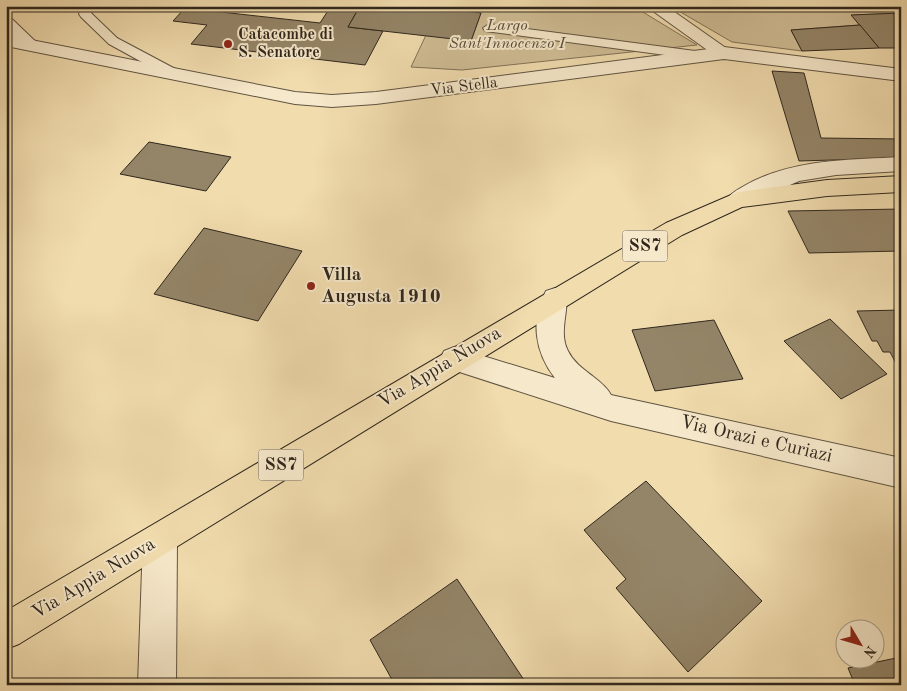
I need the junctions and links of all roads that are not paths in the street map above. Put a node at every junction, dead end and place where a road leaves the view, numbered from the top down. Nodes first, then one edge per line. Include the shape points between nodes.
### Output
1 (88, 6) edge
2 (654, 6) edge
3 (6, 24) edge
4 (489, 28) dead end
5 (6, 40) edge
6 (29, 45) junction
7 (724, 53) junction
8 (703, 56) junction
9 (176, 75) junction
10 (901, 75) edge
11 (901, 164) edge
12 (901, 184) edge
13 (738, 200) junction
14 (555, 298) junction
15 (454, 359) junction
16 (611, 408) junction
17 (901, 473) edge
18 (160, 540) junction
19 (6, 631) edge
20 (157, 685) edge

1 - 9 lane via 85,14 113,41
2 - 7 street
3 - 6 street
4 - 8 lane
5 - 6 street, Via Stella
6 - 9 street, Via Stella
7 - 8 street, Via Stella
7 - 10 street, Via Stella
8 - 9 street, Via Stella via 346,101 295,98
11 - 13 street via 791,174 761,185
12 - 13 main road, Via Appia Nuova / SS7 via 827,188
13 - 14 main road, Via Appia Nuova / SS7 via 674,229
14 - 15 main road, Via Appia Nuova / SS7
14 - 16 street, Via Orazi e Curiazi via 548,329 550,346 574,379
15 - 16 street, Via Orazi e Curiazi
15 - 18 main road, Via Appia Nuova / SS7
16 - 17 street, Via Orazi e Curiazi
18 - 19 main road, Via Appia Nuova / SS7
18 - 20 street

